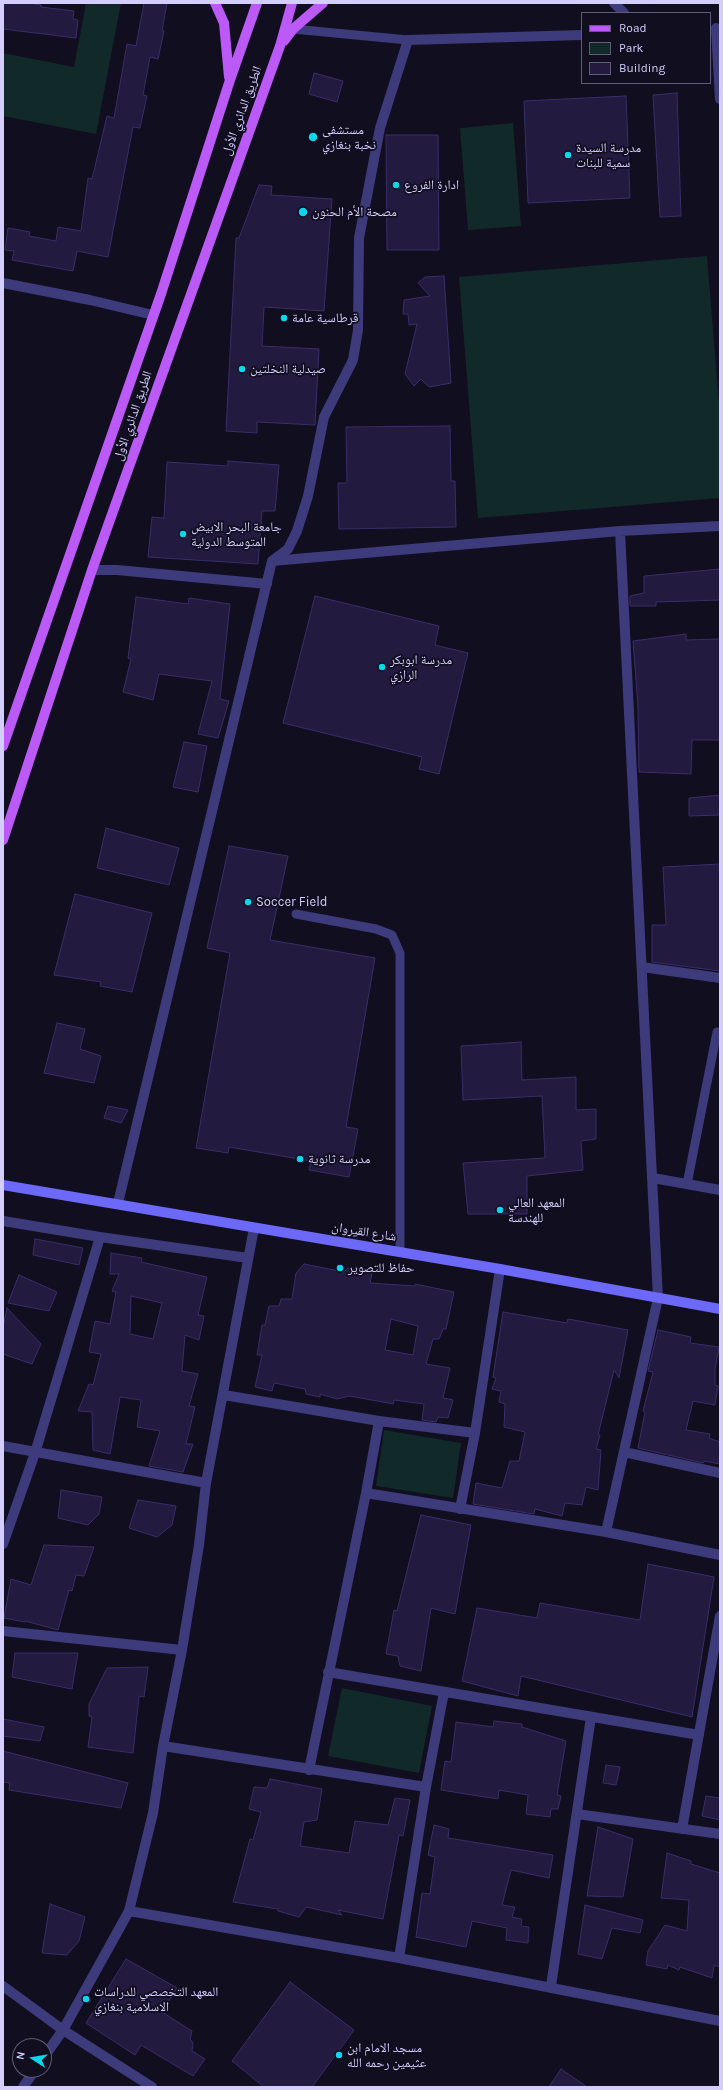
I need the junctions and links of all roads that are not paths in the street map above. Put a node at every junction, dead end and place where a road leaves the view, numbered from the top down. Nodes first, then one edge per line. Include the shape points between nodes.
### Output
1 (216, 3) edge
2 (258, 3) edge
3 (292, 3) edge
4 (322, 3) edge
5 (614, 3) edge
6 (625, 12) edge
7 (715, 28) edge
8 (293, 29) junction
9 (581, 35) edge
10 (408, 40) junction
11 (280, 46) junction
12 (230, 80) junction
13 (720, 99) edge
14 (3, 283) edge
15 (153, 315) junction
16 (720, 526) edge
17 (620, 531) junction
18 (272, 561) junction
19 (92, 570) junction
20 (267, 584) junction
21 (3, 746) edge
22 (3, 840) edge
23 (296, 914) dead end
24 (642, 967) junction
25 (720, 978) edge
26 (717, 1032) dead end
27 (653, 1178) junction
28 (687, 1184) junction
29 (3, 1185) edge
30 (720, 1190) edge
31 (118, 1203) junction
32 (3, 1222) edge
33 (254, 1228) junction
34 (100, 1237) junction
35 (400, 1251) junction
36 (248, 1258) junction
37 (500, 1269) junction
38 (658, 1298) junction
39 (720, 1309) edge
40 (224, 1395) junction
41 (379, 1421) junction
42 (475, 1433) junction
43 (3, 1446) edge
44 (624, 1452) junction
45 (35, 1453) junction
46 (720, 1473) edge
47 (206, 1483) junction
48 (366, 1493) junction
49 (460, 1509) junction
50 (606, 1532) junction
51 (3, 1544) edge
52 (720, 1555) edge
53 (720, 1616) edge
54 (3, 1631) edge
55 (182, 1650) junction
56 (328, 1672) junction
57 (444, 1692) junction
58 (591, 1717) junction
59 (699, 1735) junction
60 (163, 1746) junction
61 (309, 1770) junction
62 (426, 1787) junction
63 (577, 1814) junction
64 (682, 1829) junction
65 (720, 1834) edge
66 (129, 1911) junction
67 (399, 1958) junction
68 (3, 1986) edge
69 (551, 1986) junction
70 (720, 2021) edge
71 (63, 2030) junction
72 (52, 2046) edge
73 (29, 2078) edge
74 (23, 2087) edge
75 (152, 2087) edge

1 - 12 main road via 224,24
2 - 12 main road, الطريق الدائري الأول
3 - 11 main road, الطريق الدائري الأول
4 - 8 main road
5 - 6 street
7 - 13 street
8 - 10 lane
8 - 11 main road
9 - 10 street
10 - 18 street via 380,128 359,238 358,330 353,360 324,417 308,496 297,531 288,549
11 - 19 main road, الطريق الدائري الأول
12 - 15 main road, الطريق الدائري الأول
14 - 15 street
15 - 21 main road, الطريق الدائري الأول
16 - 17 street
17 - 18 street
17 - 24 street
18 - 20 street
19 - 20 street via 124,570
19 - 22 main road, الطريق الدائري الأول
20 - 31 street
23 - 35 lane via 376,929 392,935 400,953
24 - 25 street
24 - 27 street
26 - 28 lane
27 - 28 street
27 - 38 street
28 - 30 street
29 - 31 main road, شارع القيروان
31 - 33 main road, شارع القيروان
32 - 34 street
33 - 35 main road, شارع القيروان
33 - 36 street
34 - 36 street
34 - 45 street
35 - 37 main road, شارع القيروان
36 - 40 street
37 - 38 main road, شارع القيروان
37 - 42 street
38 - 39 main road, شارع القيروان
38 - 44 street
40 - 41 street
40 - 47 street
41 - 42 street
41 - 48 street
42 - 49 street
43 - 45 street
44 - 46 street
44 - 50 street
45 - 47 street
45 - 51 street
47 - 55 street
48 - 49 street
48 - 56 street
49 - 50 street
50 - 52 street
53 - 59 street
54 - 55 street
55 - 60 street
56 - 57 street
56 - 61 street
57 - 58 street
57 - 62 street
58 - 59 street
58 - 63 street
59 - 64 street
60 - 61 street
60 - 66 street via 153,1813
61 - 62 street
62 - 67 street
63 - 64 street
63 - 69 street
64 - 65 street
66 - 67 street
66 - 71 street
67 - 69 street
68 - 71 street
69 - 70 street
71 - 72 street
71 - 75 street
73 - 74 street

